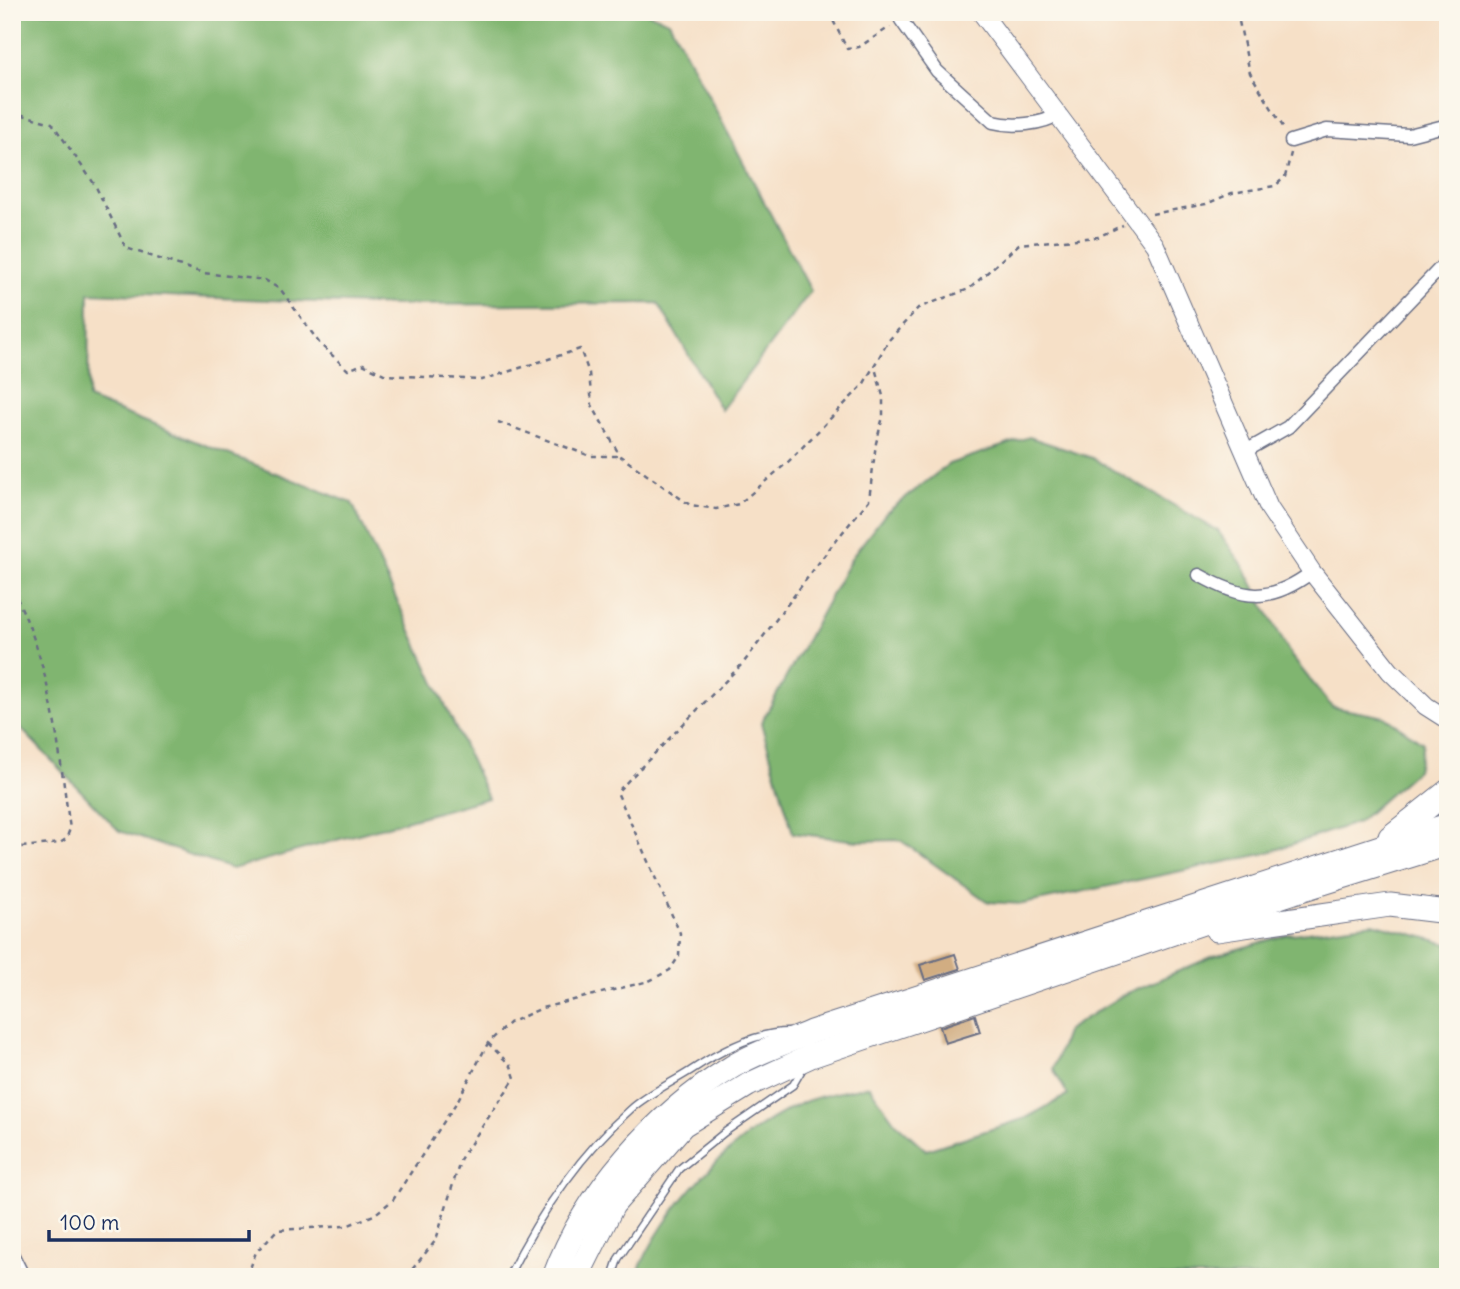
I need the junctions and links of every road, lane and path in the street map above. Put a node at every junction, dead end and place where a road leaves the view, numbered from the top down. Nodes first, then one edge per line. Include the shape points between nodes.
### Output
1 (829, 12) edge
2 (981, 12) edge
3 (1237, 12) edge
4 (905, 16) edge
5 (12, 112) edge
6 (1059, 114) junction
7 (1448, 125) edge
8 (1291, 141) junction
9 (1138, 218) junction
10 (1448, 260) edge
11 (875, 368) junction
12 (498, 422) dead end
13 (1244, 452) junction
14 (620, 456) junction
15 (1312, 572) junction
16 (1199, 575) dead end
17 (12, 589) edge
18 (1448, 720) edge
19 (1448, 791) edge
20 (1448, 825) edge
21 (1448, 844) edge
22 (12, 848) edge
23 (1374, 848) junction
24 (1448, 912) edge
25 (1152, 941) junction
26 (811, 1032) junction
27 (488, 1043) junction
28 (811, 1056) junction
29 (12, 1247) edge
30 (577, 1276) edge
31 (27, 1277) edge
32 (247, 1277) edge
33 (406, 1277) edge
34 (508, 1277) edge
35 (554, 1277) edge
36 (612, 1277) edge

1 - 4 path via 847,50
2 - 6 street
3 - 8 path via 1250,73
4 - 6 street via 937,71 993,122 1030,122
5 - 14 path via 52,123 95,185 126,248 203,274 265,280 281,290 320,344 348,370 363,364 386,375 482,380 580,349 589,373 592,405
6 - 9 street
7 - 8 street via 1409,135 1327,130
8 - 9 path via 1286,177 1275,186
9 - 11 path via 1098,237 1019,244 969,289 918,308 889,340
9 - 13 street via 1155,245
10 - 13 street via 1287,426
11 - 14 path via 838,412 739,504 716,509 691,505
11 - 27 path via 883,417 869,500 744,662 617,792 680,933 679,956 670,970 649,981 542,1008 509,1023
12 - 14 path via 590,456
13 - 15 street via 1269,508
15 - 16 street via 1292,587 1255,596 1229,591
15 - 18 street via 1390,671 1426,706
17 - 22 path via 29,622 56,720 70,829 60,843
19 - 23 highway
20 - 23 highway
21 - 25 highway
23 - 26 highway
24 - 25 highway via 1390,905
25 - 28 highway
26 - 34 lane via 774,1032 715,1054 632,1108 570,1175 527,1238
26 - 35 highway via 734,1066 668,1112 610,1176
27 - 32 path via 458,1100 393,1200 346,1226 277,1230 256,1252
27 - 33 path via 511,1066 515,1078 461,1158 436,1240
28 - 30 highway via 748,1085 683,1125 613,1205
28 - 36 lane via 793,1084 679,1169 618,1259
29 - 31 lane

